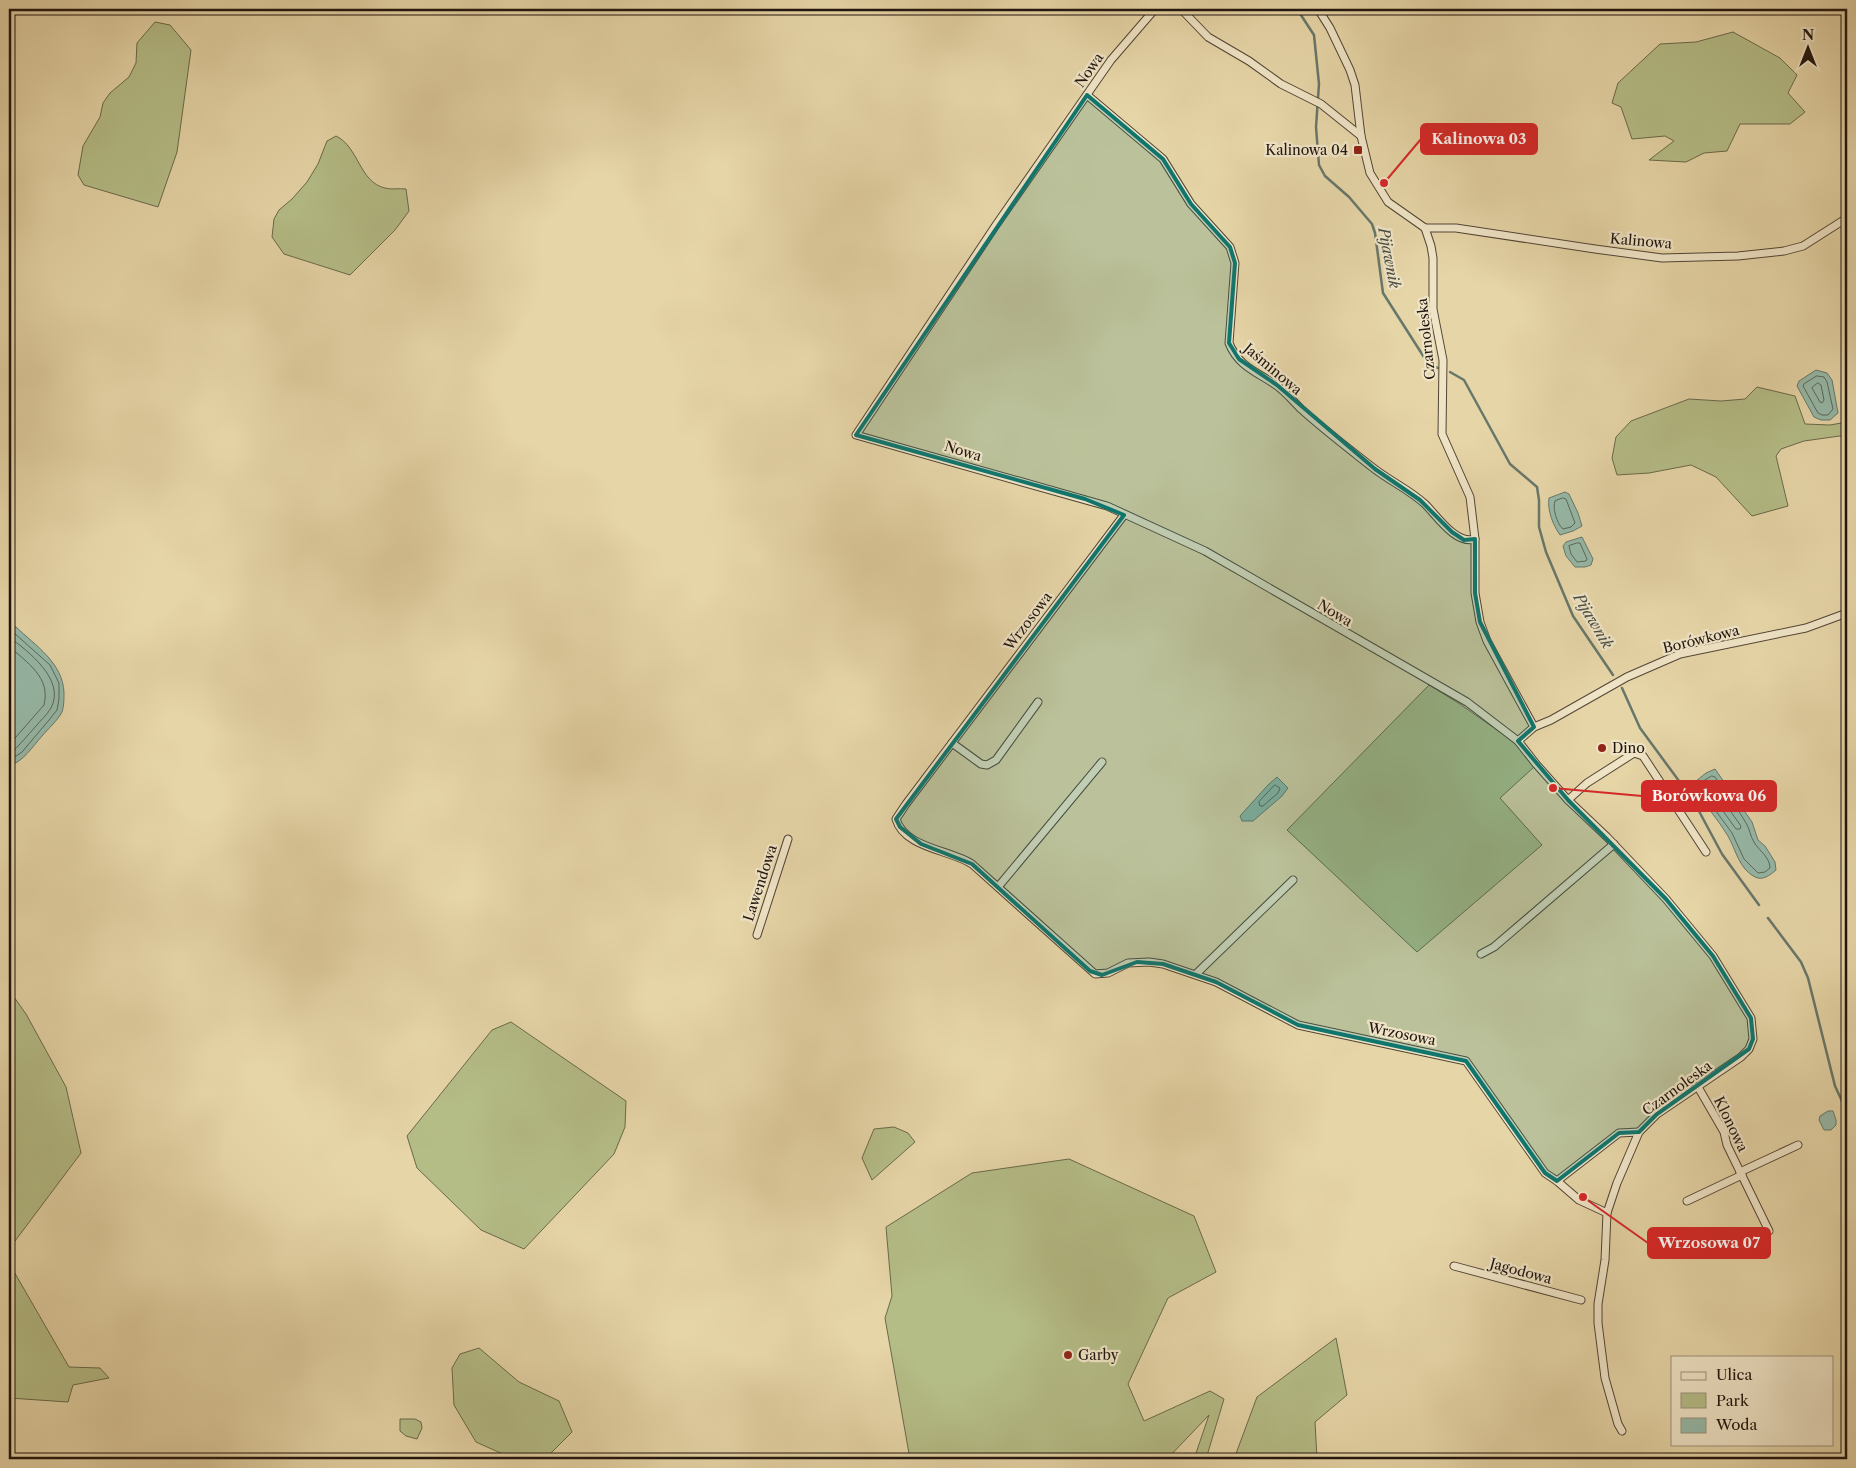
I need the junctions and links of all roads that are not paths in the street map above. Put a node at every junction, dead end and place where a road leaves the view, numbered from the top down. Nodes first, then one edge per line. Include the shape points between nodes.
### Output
1 (1155, 9) edge
2 (1181, 9) edge
3 (1318, 9) edge
4 (1087, 95) junction
5 (1360, 136) junction
6 (1847, 218) edge
7 (1425, 228) junction
8 (1124, 515) junction
9 (1475, 539) junction
10 (1847, 613) edge
11 (1038, 702) dead end
12 (1534, 727) junction
13 (1518, 741) junction
14 (952, 743) junction
15 (1102, 762) dead end
16 (1568, 800) junction
17 (788, 839) dead end
18 (1614, 844) junction
19 (1706, 852) dead end
20 (1293, 880) dead end
21 (998, 887) junction
22 (757, 935) dead end
23 (1481, 954) dead end
24 (1196, 974) junction
25 (1698, 1087) junction
26 (1639, 1132) junction
27 (1798, 1145) dead end
28 (1741, 1174) junction
29 (1557, 1181) junction
30 (1687, 1201) dead end
31 (1607, 1213) junction
32 (1769, 1232) dead end
33 (1454, 1266) dead end
34 (1581, 1300) dead end
35 (1622, 1431) dead end

1 - 4 street, Nowa via 1111,60
2 - 5 street via 1208,37 1281,84 1321,104
3 - 5 street via 1355,85
4 - 8 street, Nowa via 856,435 1085,499
4 - 9 street, Jaśminowa via 1163,159 1191,204 1230,247 1235,263 1229,342 1232,351 1252,371 1277,385 1375,469 1420,500 1452,532 1464,540
5 - 7 street via 1370,173 1388,202
6 - 7 street, Kalinowa via 1803,246 1784,251 1662,258 1456,228
7 - 9 street, Czarnoleska via 1433,258 1432,309 1443,360 1442,434 1470,497
8 - 13 street, Nowa via 1205,551 1442,687
8 - 14 street, Wrzosowa
9 - 12 street, Czarnoleska via 1475,593 1480,622
10 - 12 street, Borówkowa via 1806,628 1680,654 1627,677
11 - 14 street via 996,760 987,765
12 - 13 street, Borówkowa
13 - 16 street, Czarnoleska
14 - 21 street, Wrzosowa via 906,804 896,819 897,823 921,844 963,858
15 - 21 street
16 - 18 street, Czarnoleska
16 - 19 street via 1587,783 1634,753 1643,756
17 - 22 street, Lawendowa
18 - 23 street via 1494,947
18 - 25 street, Czarnoleska via 1666,899 1713,956 1751,1018 1753,1039 1749,1049
20 - 24 street
21 - 24 street, Wrzosowa via 1095,974 1108,973 1128,963 1148,962
24 - 29 street, Wrzosowa via 1298,1025 1466,1061 1545,1173
25 - 26 street, Czarnoleska via 1657,1114
25 - 28 street, Klonowa via 1724,1132
26 - 29 street via 1619,1133
26 - 31 street, Czarnoleska
27 - 28 street, Klonowa
28 - 30 street, Klonowa
28 - 32 street, Klonowa
29 - 31 street, Wrzosowa via 1578,1200
31 - 35 street, Czarnoleska via 1598,1323 1605,1378
33 - 34 street, Jagodowa

